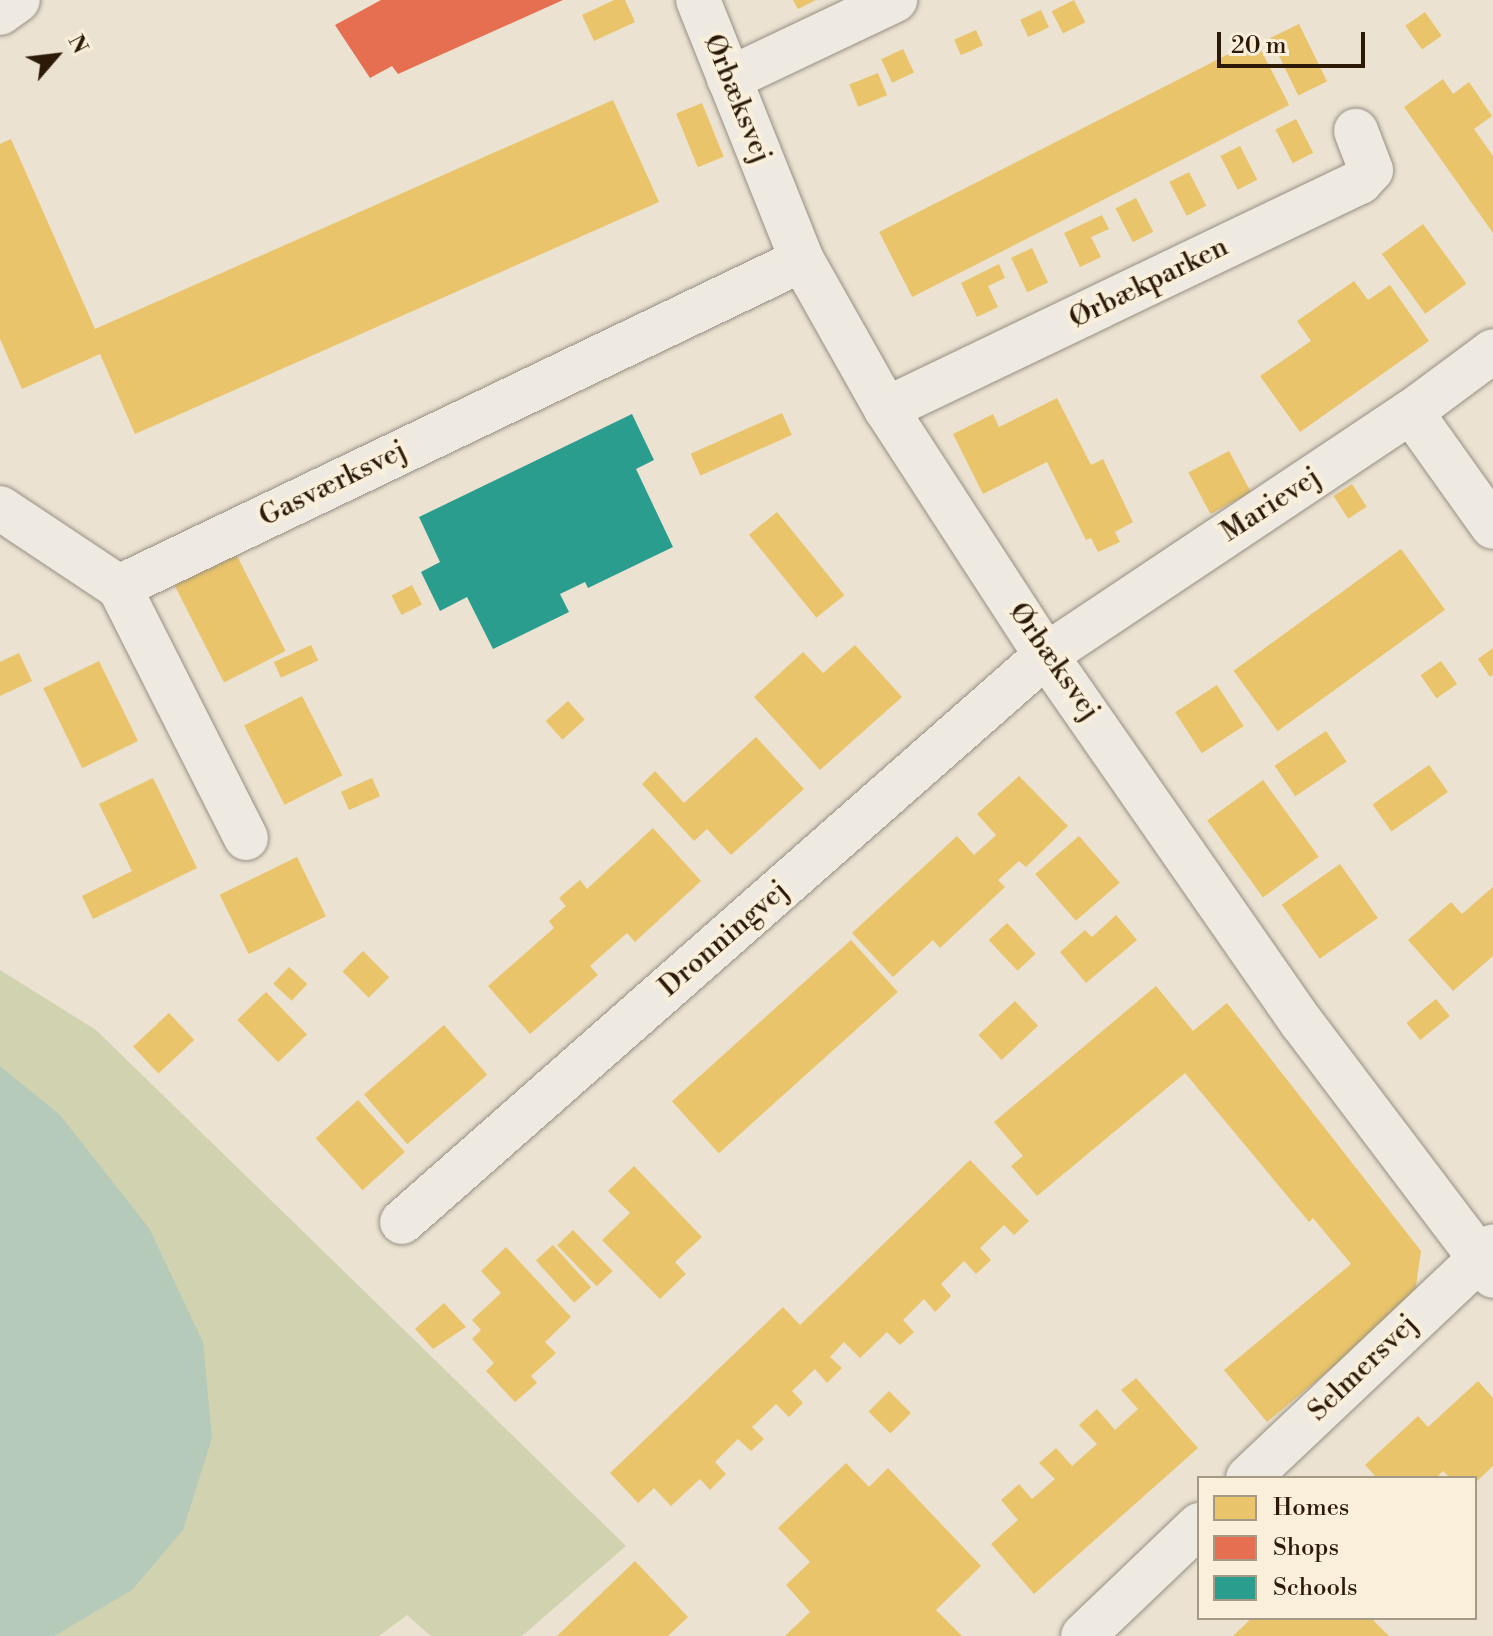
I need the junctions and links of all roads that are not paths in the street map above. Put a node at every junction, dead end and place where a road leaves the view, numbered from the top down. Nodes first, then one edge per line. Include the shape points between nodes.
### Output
1 (18, 0) edge
2 (698, 0) edge
3 (895, 0) edge
4 (0, 13) edge
5 (729, 79) junction
6 (1356, 131) dead end
7 (802, 260) junction
8 (1493, 351) edge
9 (886, 409) junction
10 (1411, 412) junction
11 (0, 508) edge
12 (1493, 527) edge
13 (119, 587) junction
14 (1046, 655) junction
15 (246, 838) dead end
16 (402, 1222) dead end
17 (1488, 1260) edge
18 (1250, 1476) edge
19 (1197, 1527) edge
20 (1102, 1630) edge

1 - 4 street
2 - 5 street, Ørbæksvej
3 - 5 street
5 - 7 street, Ørbæksvej
6 - 9 street, Ørbækparken via 1371,170 1360,182
7 - 9 street, Ørbæksvej
7 - 13 street, Gasværksvej
8 - 10 street, Marievej
9 - 14 street, Ørbæksvej
10 - 12 street
10 - 14 street, Marievej
11 - 13 street
13 - 15 street
14 - 16 street, Dronningvej
14 - 17 street, Ørbæksvej via 1302,1023
17 - 18 street, Selmersvej
19 - 20 street

